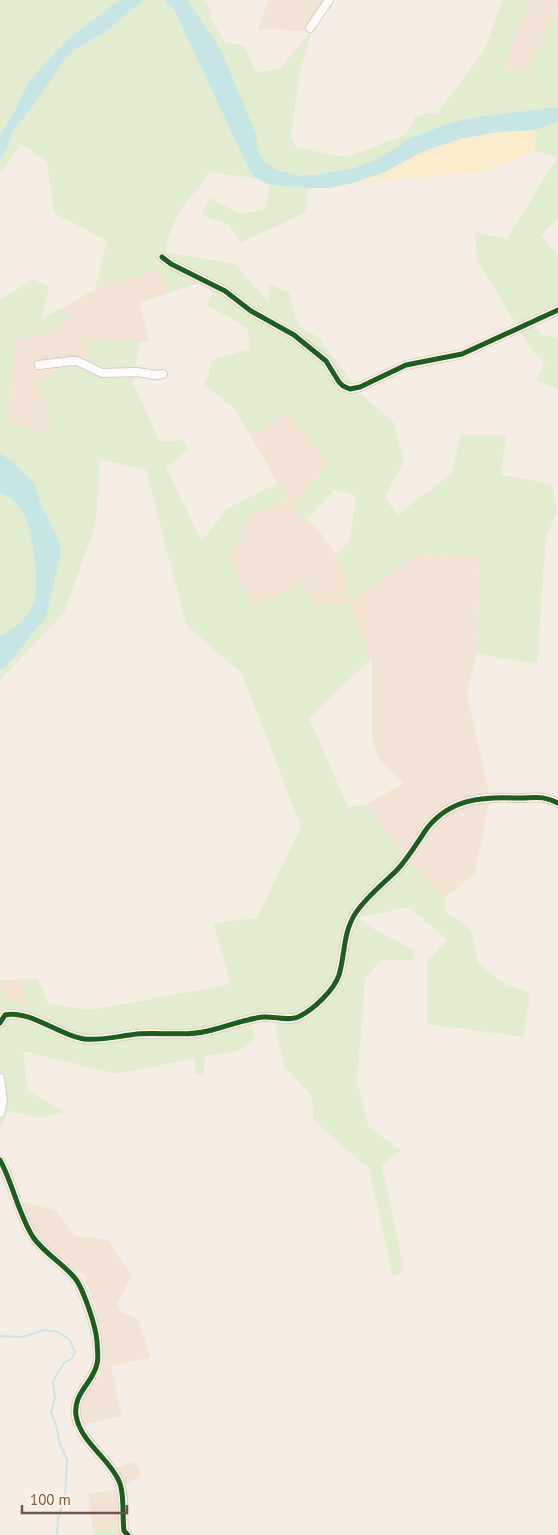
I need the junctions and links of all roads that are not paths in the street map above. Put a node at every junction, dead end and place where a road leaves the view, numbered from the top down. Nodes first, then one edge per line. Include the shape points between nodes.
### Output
1 (329, 0) edge
2 (310, 28) dead end
3 (162, 257) dead end
4 (558, 310) edge
5 (39, 366) dead end
6 (163, 374) dead end
7 (558, 802) edge
8 (0, 1023) edge
9 (0, 1078) edge
10 (0, 1113) edge
11 (0, 1160) edge
12 (128, 1535) edge

1 - 2 street
3 - 4 street via 225,291 251,311 294,335 326,361 339,382 350,389 406,365 462,354
5 - 6 street via 77,361 111,374
7 - 8 street via 542,797 482,798 466,800 444,814 355,914 333,988 299,1017 248,1019 204,1032 134,1034 94,1040 82,1039 18,1015 5,1015
9 - 10 street via 3,1101
11 - 12 street via 34,1238 74,1277 87,1305 97,1338 98,1362 75,1404 76,1416 89,1441 118,1479 124,1531

